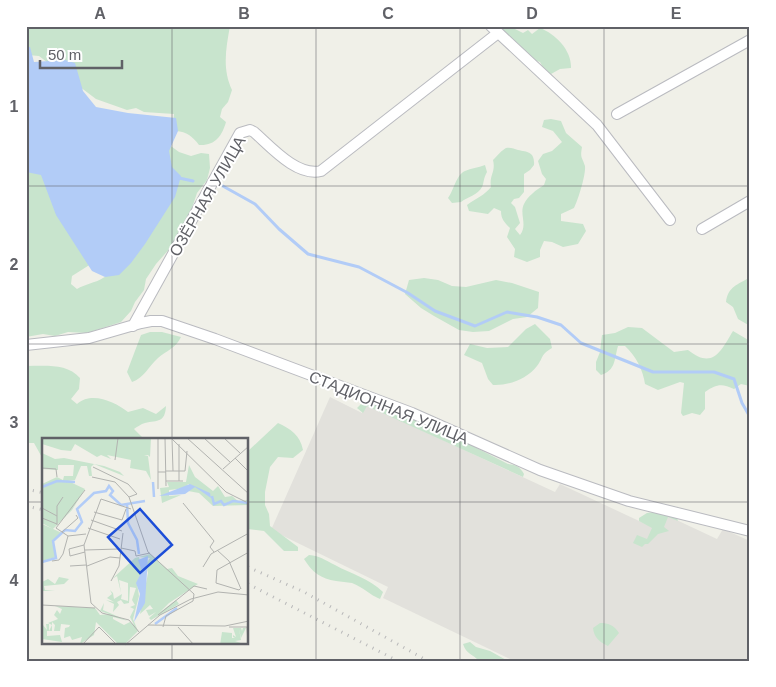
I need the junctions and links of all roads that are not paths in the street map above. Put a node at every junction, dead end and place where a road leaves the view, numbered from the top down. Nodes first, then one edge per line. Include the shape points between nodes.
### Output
1 (494, 30) edge
2 (750, 40) edge
3 (617, 114) dead end
4 (750, 201) edge
5 (670, 220) dead end
6 (702, 229) dead end
7 (132, 326) junction
8 (26, 345) edge
9 (750, 530) edge

1 - 5 street via 597,125
1 - 7 street, ОЗЁРНАЯ УЛИЦА via 321,171 301,169 250,130 240,133
2 - 3 street
4 - 6 street
7 - 8 street, СТАДИОННАЯ УЛИЦА via 89,338
7 - 9 street, СТАДИОННАЯ УЛИЦА via 151,321 175,325 412,413 540,470 629,501

